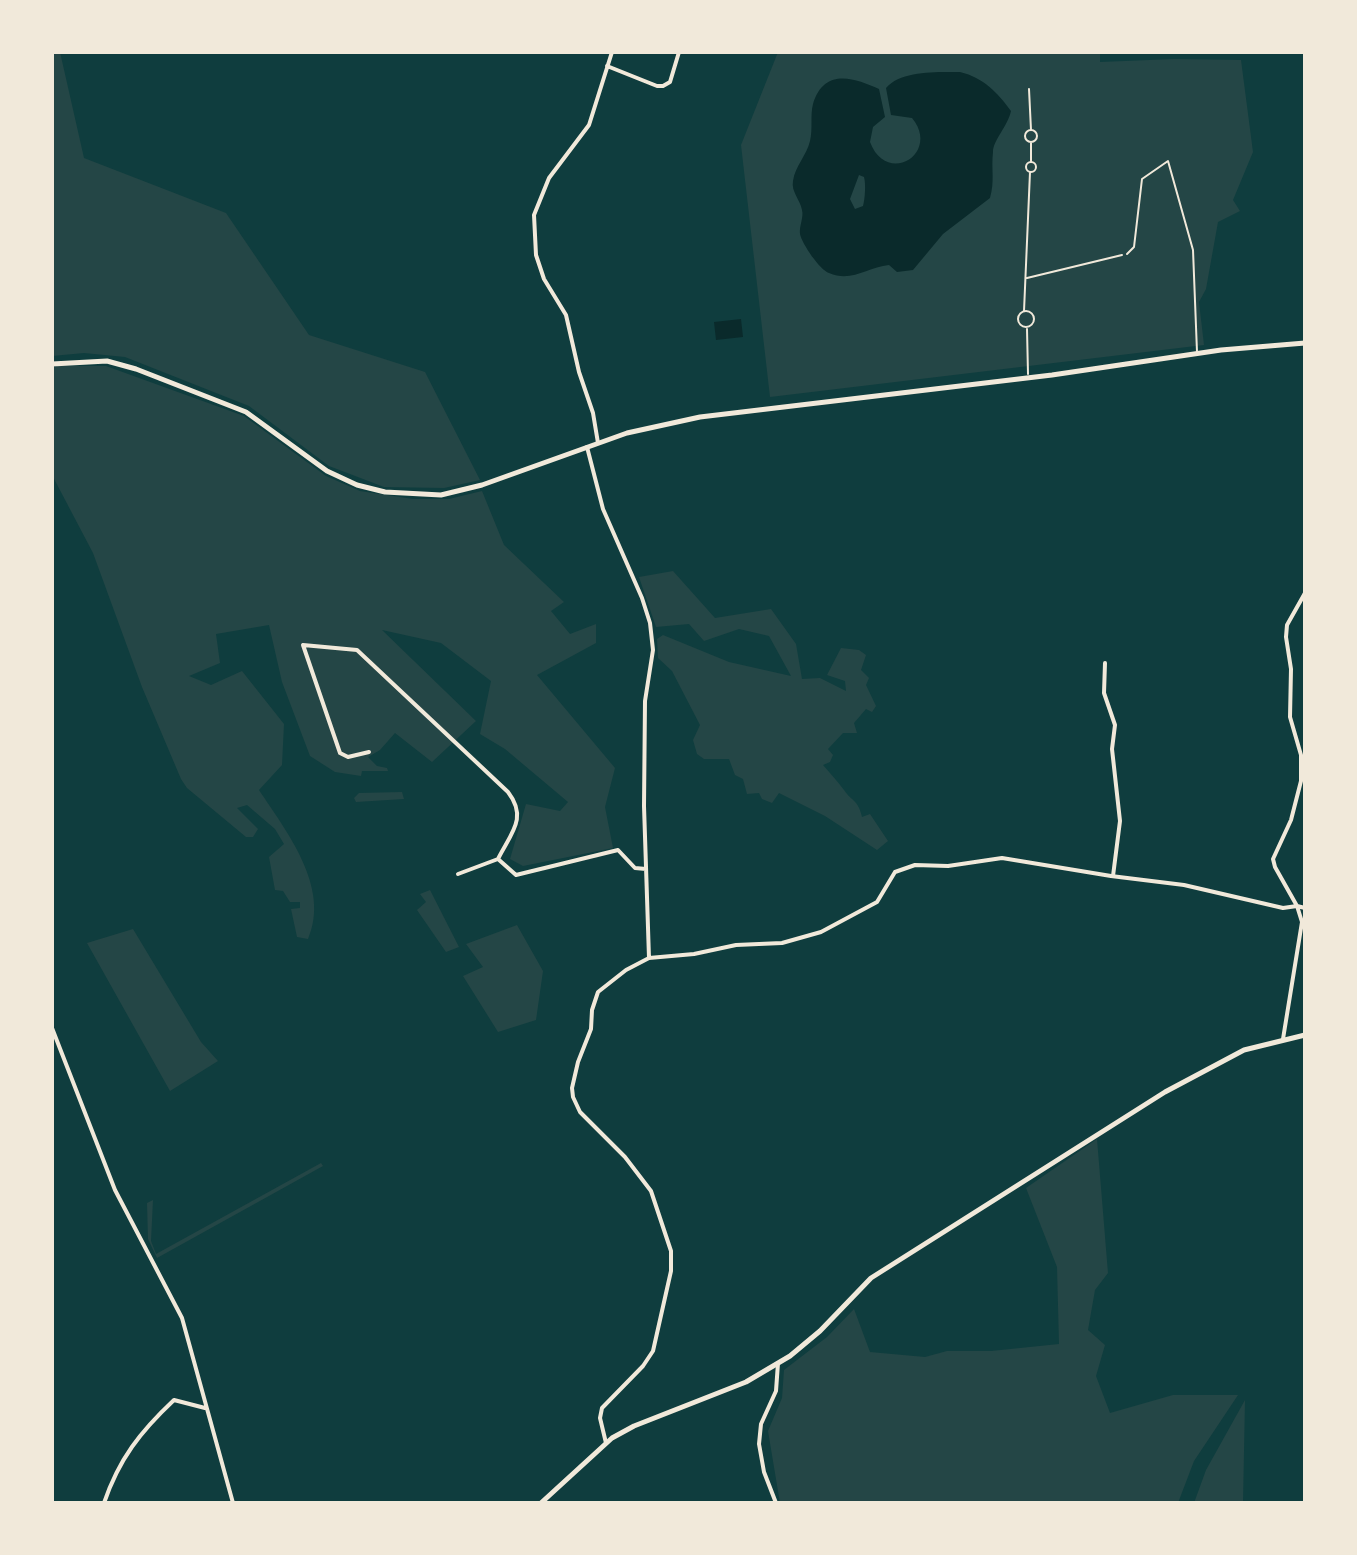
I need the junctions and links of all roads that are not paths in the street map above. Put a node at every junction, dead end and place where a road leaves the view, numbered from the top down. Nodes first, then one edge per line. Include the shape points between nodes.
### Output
1 (612, 52) edge
2 (679, 52) edge
3 (607, 66) junction
4 (1127, 254) road end
5 (1027, 328) junction
6 (1305, 343) edge
7 (1197, 353) junction
8 (52, 364) edge
9 (1029, 378) junction
10 (598, 443) junction
11 (587, 447) junction
12 (1305, 593) edge
13 (1105, 663) dead end
14 (369, 752) dead end
15 (498, 859) junction
16 (646, 869) junction
17 (458, 874) dead end
18 (1113, 876) junction
19 (1297, 906) junction
20 (1305, 908) edge
21 (649, 958) junction
22 (52, 1028) edge
23 (1305, 1035) edge
24 (1283, 1039) junction
25 (778, 1363) junction
26 (205, 1408) junction
27 (606, 1443) junction
28 (104, 1503) edge
29 (233, 1503) edge
30 (541, 1503) edge
31 (776, 1503) edge

1 - 3 street
2 - 3 street via 670,82 663,86
3 - 10 street via 589,125 549,178 538,199 534,225 536,255 566,315
4 - 7 lane via 1134,247 1142,179 1168,161 1193,250
5 - 5 lane via 1018,319 1024,311 1034,319
5 - 9 lane
6 - 7 street
7 - 9 street
8 - 11 street via 107,361 136,369 246,412 327,471 385,492 441,495
9 - 10 street via 700,417
10 - 11 street
11 - 16 street via 603,509 650,623
12 - 19 street via 1286,632 1290,717 1301,755 1301,781 1273,859
13 - 18 street via 1103,684 1115,725 1112,749 1120,821
14 - 15 street via 348,757 340,753 303,645 357,650 508,792 518,806 518,819
15 - 16 street via 516,875 618,850 635,868
15 - 17 street
16 - 21 street
18 - 19 street via 1184,885 1283,908
18 - 21 street via 1002,858 915,865 895,872 877,902 821,932 782,943
19 - 20 street
19 - 24 street via 1302,922
21 - 27 street via 598,992 572,1088 580,1112 651,1191 671,1251 653,1351 602,1408
22 - 26 street via 115,1190 182,1318
23 - 24 street
24 - 25 street via 1244,1050 1165,1092 871,1278 820,1331
25 - 27 street
25 - 31 street via 776,1391 761,1424 759,1444
26 - 28 street via 174,1400 144,1427 119,1465
26 - 29 street
27 - 30 street

